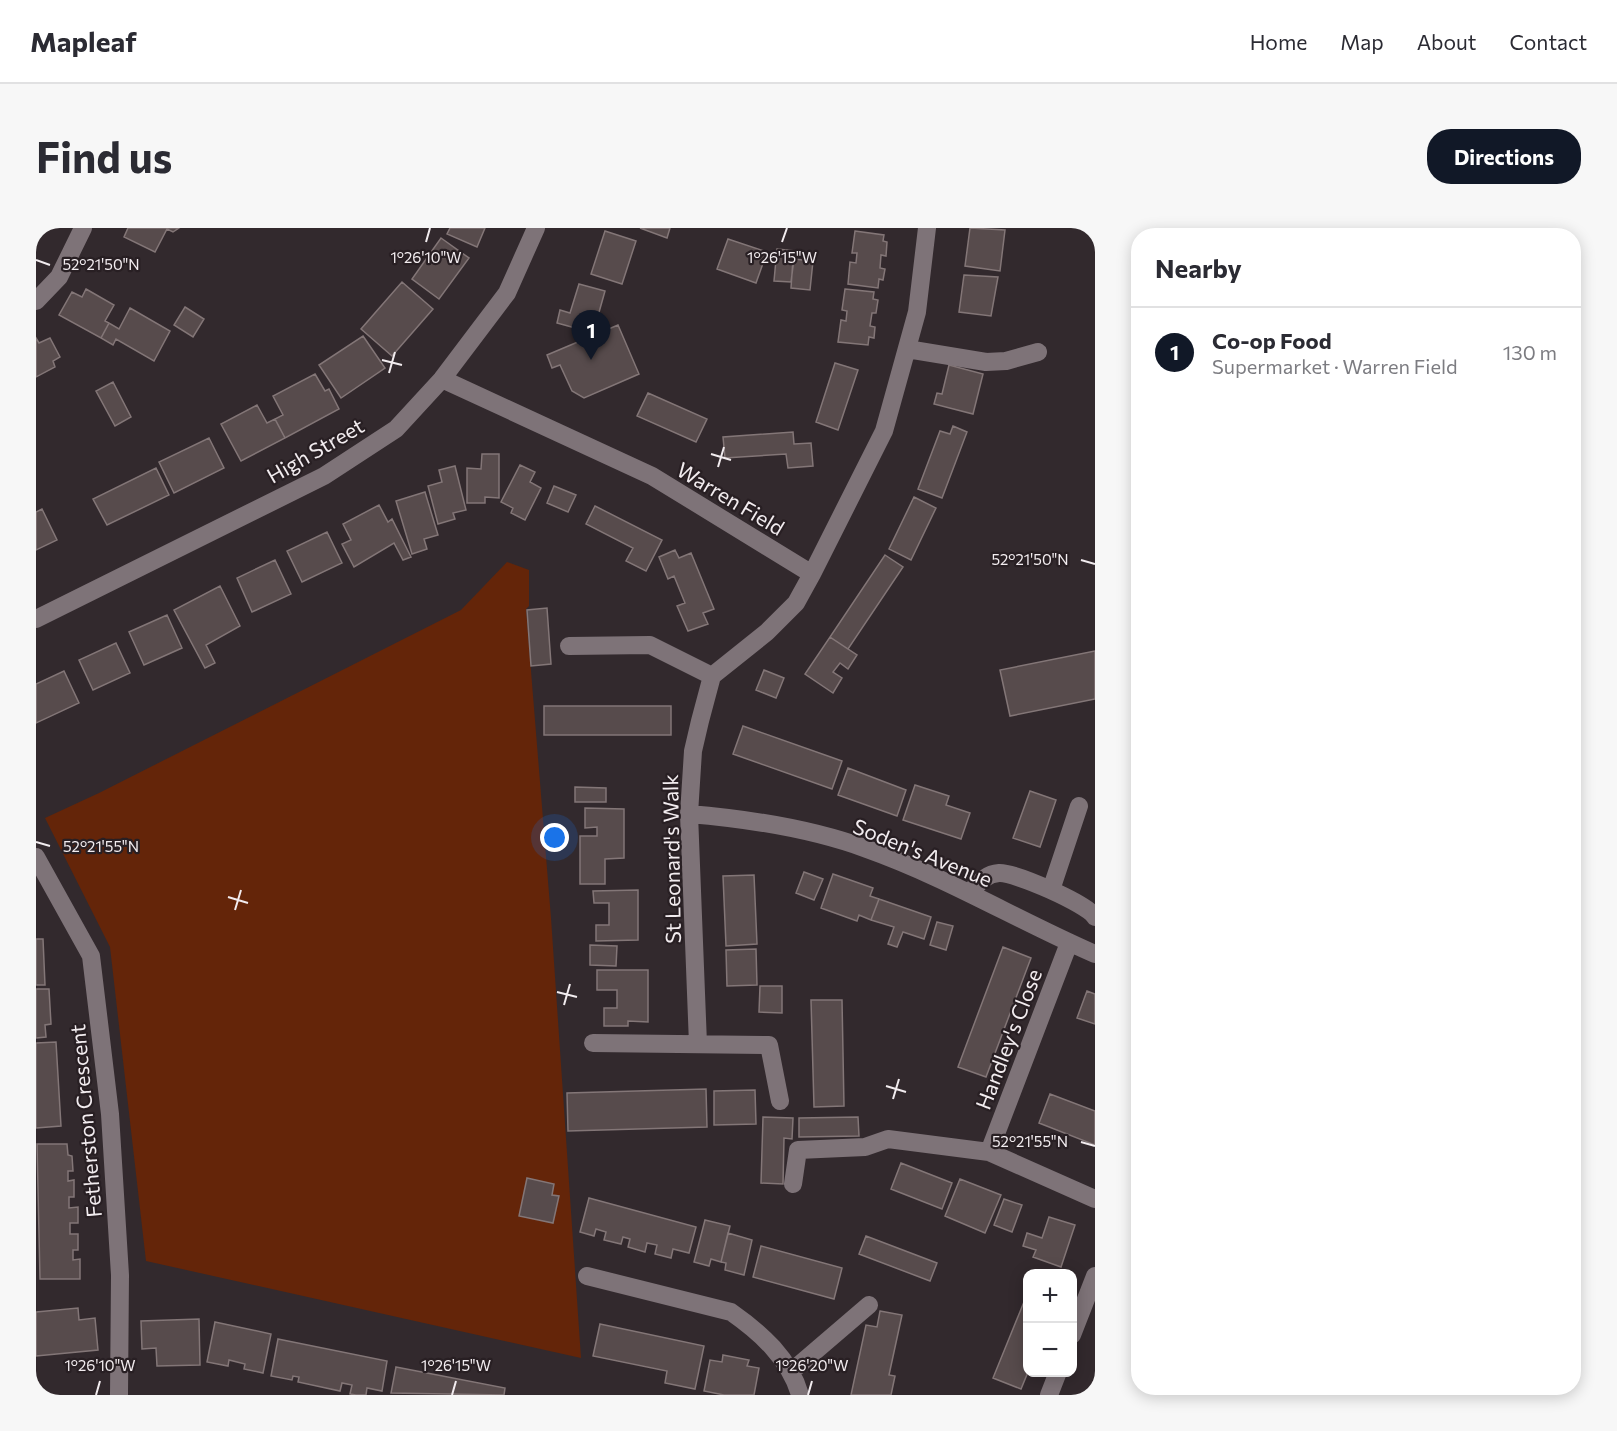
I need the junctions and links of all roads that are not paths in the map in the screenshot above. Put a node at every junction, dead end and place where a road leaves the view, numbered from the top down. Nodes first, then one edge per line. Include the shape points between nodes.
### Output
1 (83, 228) edge
2 (536, 228) edge
3 (927, 228) edge
4 (36, 301) edge
5 (907, 349) junction
6 (1038, 352) dead end
7 (442, 379) junction
8 (812, 574) junction
9 (36, 619) edge
10 (569, 646) dead end
11 (712, 676) junction
12 (1079, 806) dead end
13 (689, 814) junction
14 (36, 857) edge
15 (1051, 890) junction
16 (969, 893) junction
17 (1095, 917) edge
18 (1069, 943) junction
19 (1095, 954) edge
20 (593, 1043) dead end
21 (698, 1044) junction
22 (780, 1101) dead end
23 (989, 1152) junction
24 (793, 1184) dead end
25 (1095, 1199) edge
26 (587, 1276) dead end
27 (1095, 1276) edge
28 (869, 1305) dead end
29 (1088, 1314) edge
30 (1077, 1328) edge
31 (792, 1371) junction
32 (1056, 1377) edge
33 (119, 1395) edge
34 (800, 1395) edge
35 (1049, 1395) edge

1 - 4 street via 59,277
2 - 7 street, High Street via 507,293
3 - 5 street via 917,312
5 - 6 street via 986,362
5 - 8 street via 884,431
7 - 8 street, Warren Field via 652,476
7 - 9 street, High Street via 396,429 324,476
8 - 11 street via 796,603
10 - 11 street via 650,645
11 - 13 street, St Leonard's Walk via 693,751
12 - 15 street
13 - 16 street, Soden's Avenue via 749,819 867,849
13 - 21 street, St Leonard's Walk
14 - 33 street, Fetherston Crescent via 91,956 111,1126 120,1275
15 - 16 street via 1000,872 986,876
15 - 17 street via 1091,910
16 - 18 street, Soden's Avenue
18 - 19 street, Soden's Avenue
18 - 23 street, Handley's Close
20 - 21 street
21 - 22 street via 769,1045
23 - 24 street via 888,1139 865,1146 798,1150
23 - 25 street
26 - 31 street via 731,1312 764,1338
27 - 29 street
28 - 31 street
29 - 30 street
31 - 34 street
32 - 35 street

